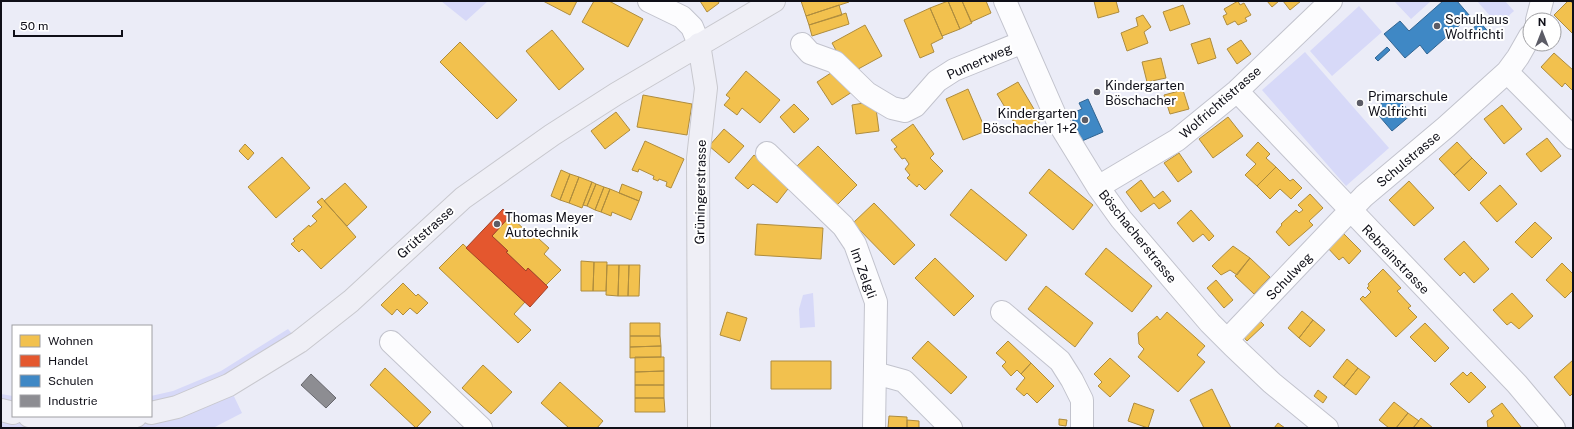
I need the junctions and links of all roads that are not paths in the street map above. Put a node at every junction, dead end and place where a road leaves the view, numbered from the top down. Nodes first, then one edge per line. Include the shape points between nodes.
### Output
1 (649, 1) edge
2 (774, 1) edge
3 (1004, 1) edge
4 (1330, 1) edge
5 (1542, 1) edge
6 (1539, 12) edge
7 (1023, 42) junction
8 (699, 44) junction
9 (802, 44) dead end
10 (1522, 50) edge
11 (1507, 72) junction
12 (1237, 91) junction
13 (1573, 138) edge
14 (768, 153) dead end
15 (1098, 187) junction
16 (1350, 211) junction
17 (1002, 312) dead end
18 (1227, 340) junction
19 (391, 342) dead end
20 (875, 373) junction
21 (1, 410) edge
22 (12, 413) edge
23 (152, 413) edge
24 (39, 417) edge
25 (129, 417) edge
26 (481, 428) edge
27 (698, 428) edge
28 (874, 428) edge
29 (951, 428) edge
30 (1082, 428) edge
31 (1327, 428) edge
32 (1554, 428) edge

1 - 8 street via 682,17 692,27
2 - 8 main road
3 - 7 street, Böschacherstrasse
4 - 12 street, Wolfrichtistrasse
5 - 6 street
7 - 9 street, Pumertweg via 954,70 937,81 915,106 905,111 892,108 867,93 835,62 810,53
7 - 15 street, Böschacherstrasse via 1058,122
8 - 23 main road, Grütstrasse via 558,131 463,198 351,301 299,342 229,385 177,406
8 - 27 main road, Grüningerstrasse via 706,88 698,158
10 - 11 street, Schulstrasse
11 - 13 street
11 - 16 street, Schulstrasse
12 - 15 street, Wolfrichtistrasse via 1177,140
12 - 16 street, Rebrainstrasse
14 - 20 street, Im Zelgli via 843,226 855,244 876,302
15 - 18 street, Böschacherstrasse via 1121,219
16 - 18 street, Schulweg
16 - 32 street, Rebrainstrasse via 1517,384
17 - 30 street via 1060,361 1082,400
18 - 31 street, Böschacherstrasse via 1272,383
19 - 26 street
20 - 28 street, Im Zelgli
20 - 29 street via 904,381
21 - 22 main road
24 - 25 main road via 78,421

